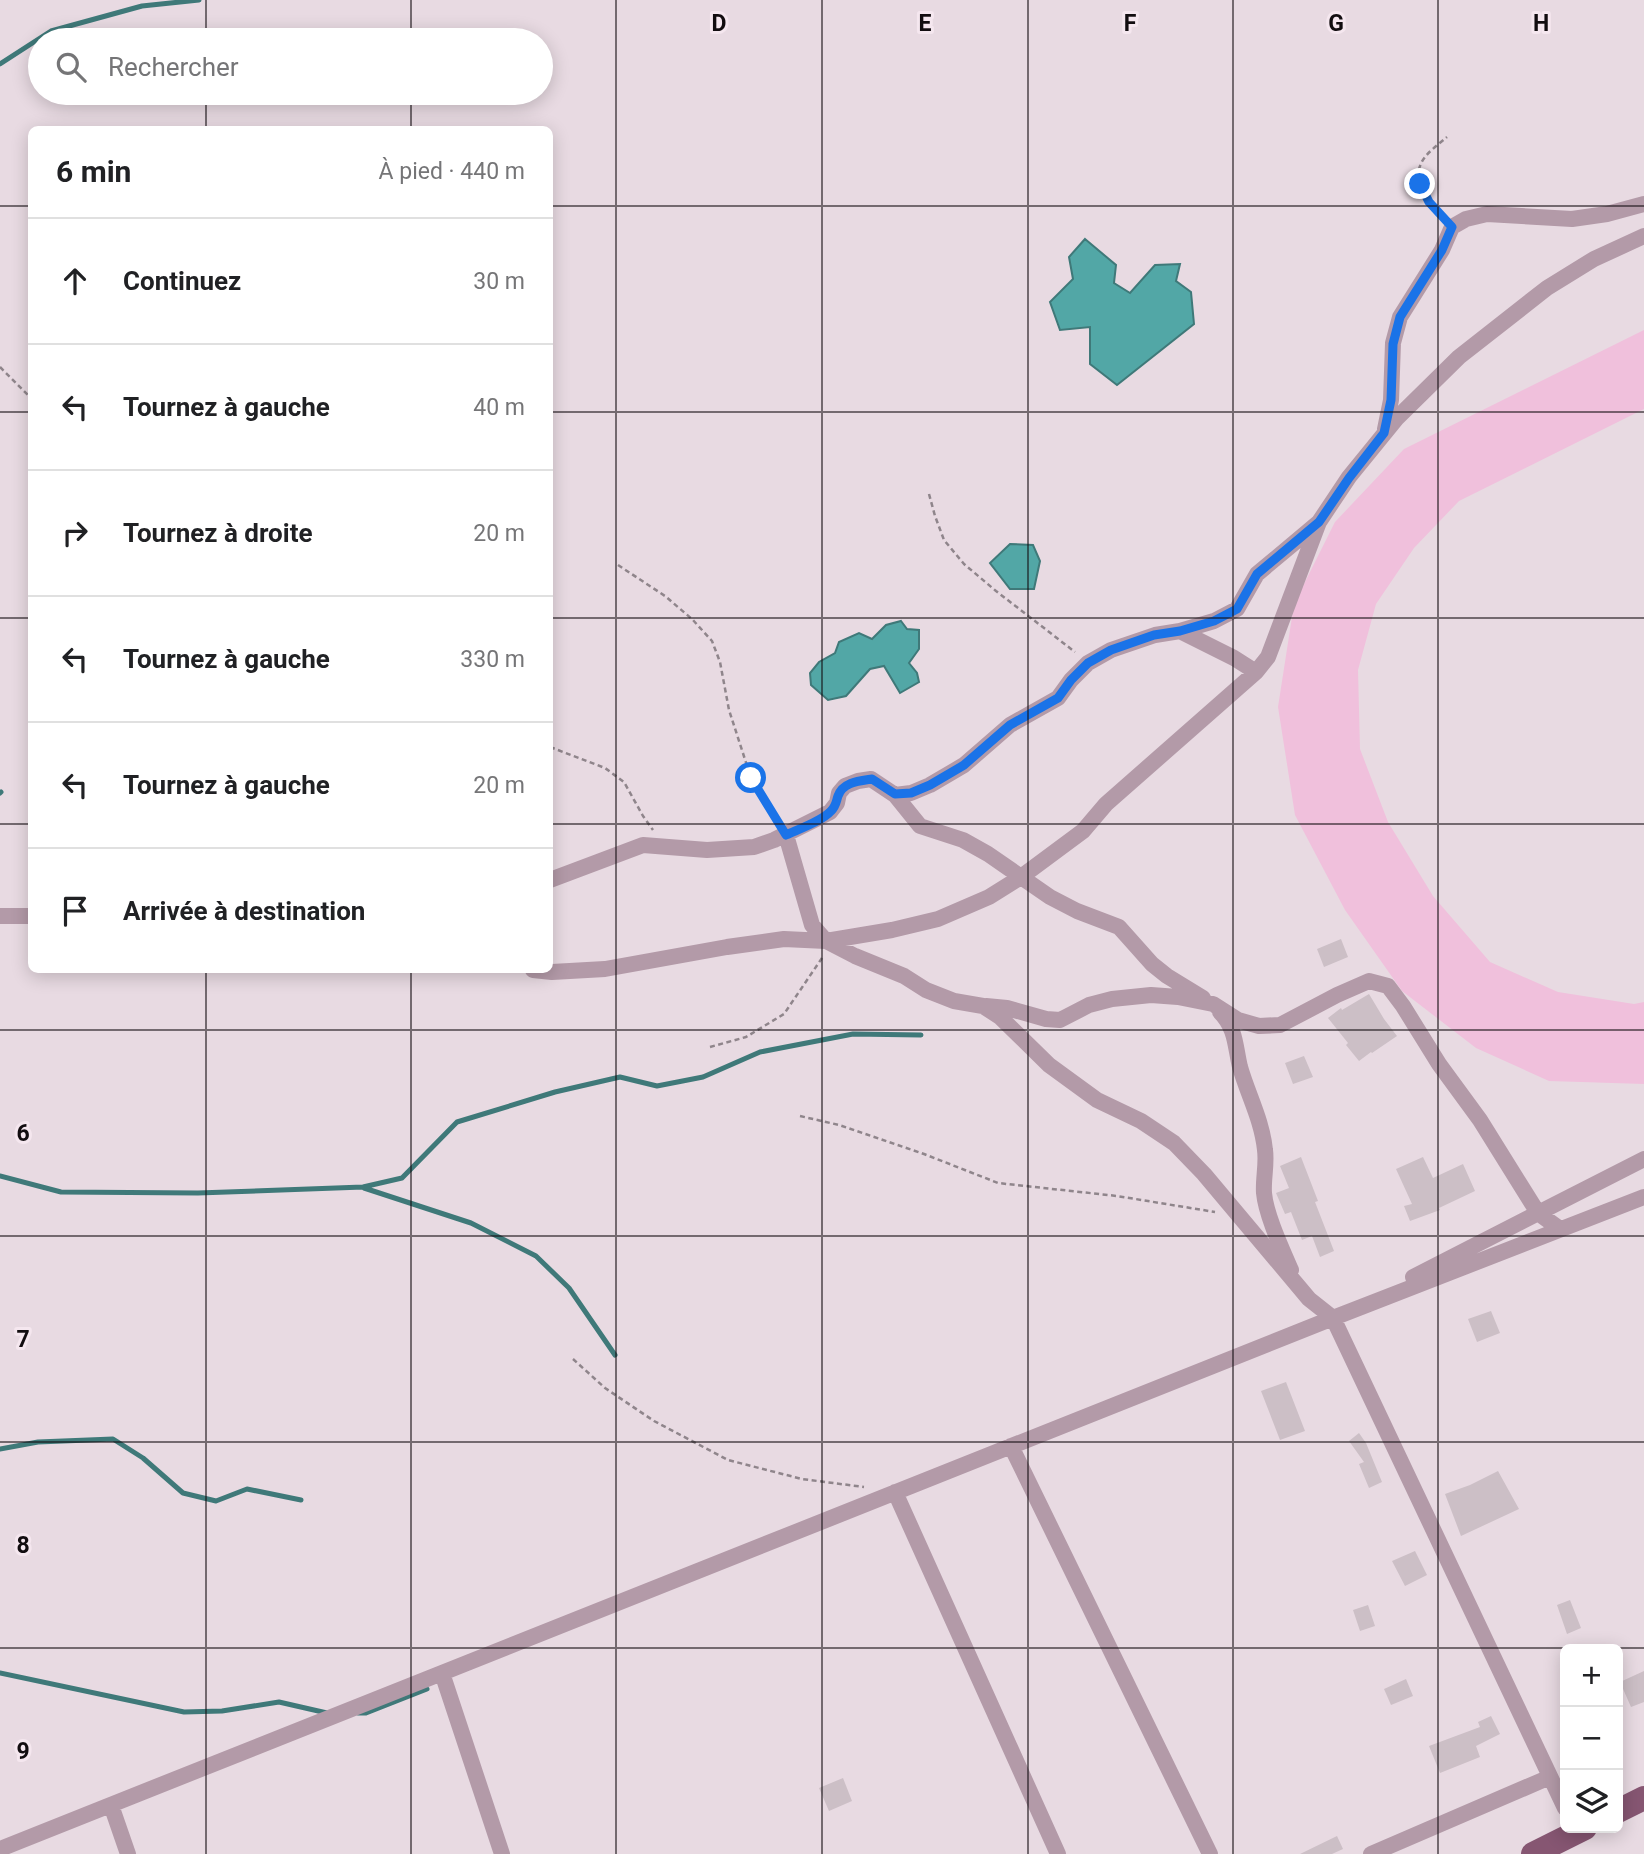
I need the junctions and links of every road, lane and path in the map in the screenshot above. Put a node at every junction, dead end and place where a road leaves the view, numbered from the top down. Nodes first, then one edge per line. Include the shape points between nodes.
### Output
1 (1447, 137) dead end
2 (1644, 204) edge
3 (1452, 227) junction
4 (1644, 236) edge
5 (0, 367) edge
6 (28, 395) edge
7 (1384, 433) junction
8 (929, 494) dead end
9 (1319, 522) junction
10 (618, 565) dead end
11 (1180, 631) junction
12 (1088, 663) junction
13 (1256, 673) junction
14 (553, 748) edge
15 (895, 794) junction
16 (786, 835) junction
17 (666, 847) junction
18 (1021, 877) junction
19 (553, 879) edge
20 (0, 916) edge
21 (28, 916) edge
22 (826, 941) junction
23 (553, 972) edge
24 (1213, 1004) junction
25 (983, 1006) junction
26 (710, 1047) dead end
27 (800, 1116) dead end
28 (1644, 1159) edge
29 (1644, 1196) edge
30 (1538, 1213) junction
31 (1239, 1217) junction
32 (1560, 1229) junction
33 (1297, 1284) junction
34 (1333, 1318) junction
35 (573, 1359) dead end
36 (1011, 1446) junction
37 (895, 1492) junction
38 (442, 1673) junction
39 (1550, 1777) junction
40 (1560, 1798) edge
41 (1644, 1798) edge
42 (111, 1805) junction
43 (1623, 1808) edge
44 (1572, 1833) edge
45 (0, 1849) edge
46 (128, 1854) edge
47 (502, 1854) edge
48 (1058, 1854) edge
49 (1210, 1854) edge
50 (1371, 1854) edge
51 (1533, 1854) edge

1 - 3 path via 1419,167 1420,184 1429,202
2 - 3 street via 1572,219 1487,214
3 - 7 street via 1400,317
4 - 7 street via 1547,288 1459,357
5 - 6 path
7 - 9 street
8 - 12 path via 944,540 964,565
9 - 11 street via 1257,574 1237,609
9 - 13 street via 1268,657
10 - 16 path via 665,596 712,641 751,778
11 - 12 street via 1122,646
11 - 13 street
12 - 15 street via 1058,698 1010,725 964,765 911,793
13 - 18 street via 1106,804 1083,831
14 - 17 path via 605,768 624,782
15 - 16 street via 872,779 858,781 845,786 830,812
15 - 18 street via 920,826 971,845
16 - 17 street via 754,847
16 - 22 street via 812,925
17 - 19 street via 643,845
18 - 22 street via 938,919
18 - 24 street via 1059,902 1119,927 1152,964
20 - 21 street
22 - 23 street via 784,939 605,969
22 - 25 street via 926,990
22 - 26 path via 822,958 784,1014 746,1037
24 - 25 street via 1151,995 1112,999 1060,1020
24 - 30 street via 1259,1027 1280,1025 1369,981 1388,986
24 - 33 street via 1235,1035 1265,1150 1264,1195
25 - 31 street via 1049,1065 1097,1100 1174,1143
27 - 31 path via 839,1125 998,1183 1117,1196
28 - 30 street
29 - 32 street
30 - 32 street
30 - 34 street
31 - 33 street
32 - 34 street
33 - 34 street
34 - 36 street
34 - 39 street
35 - 37 path via 605,1388 654,1421 729,1460 802,1479
36 - 37 street
36 - 49 street
37 - 38 street
37 - 48 street
38 - 42 street
38 - 47 street
39 - 40 street
39 - 50 street
41 - 43 highway
42 - 45 street
42 - 46 street
44 - 51 highway

